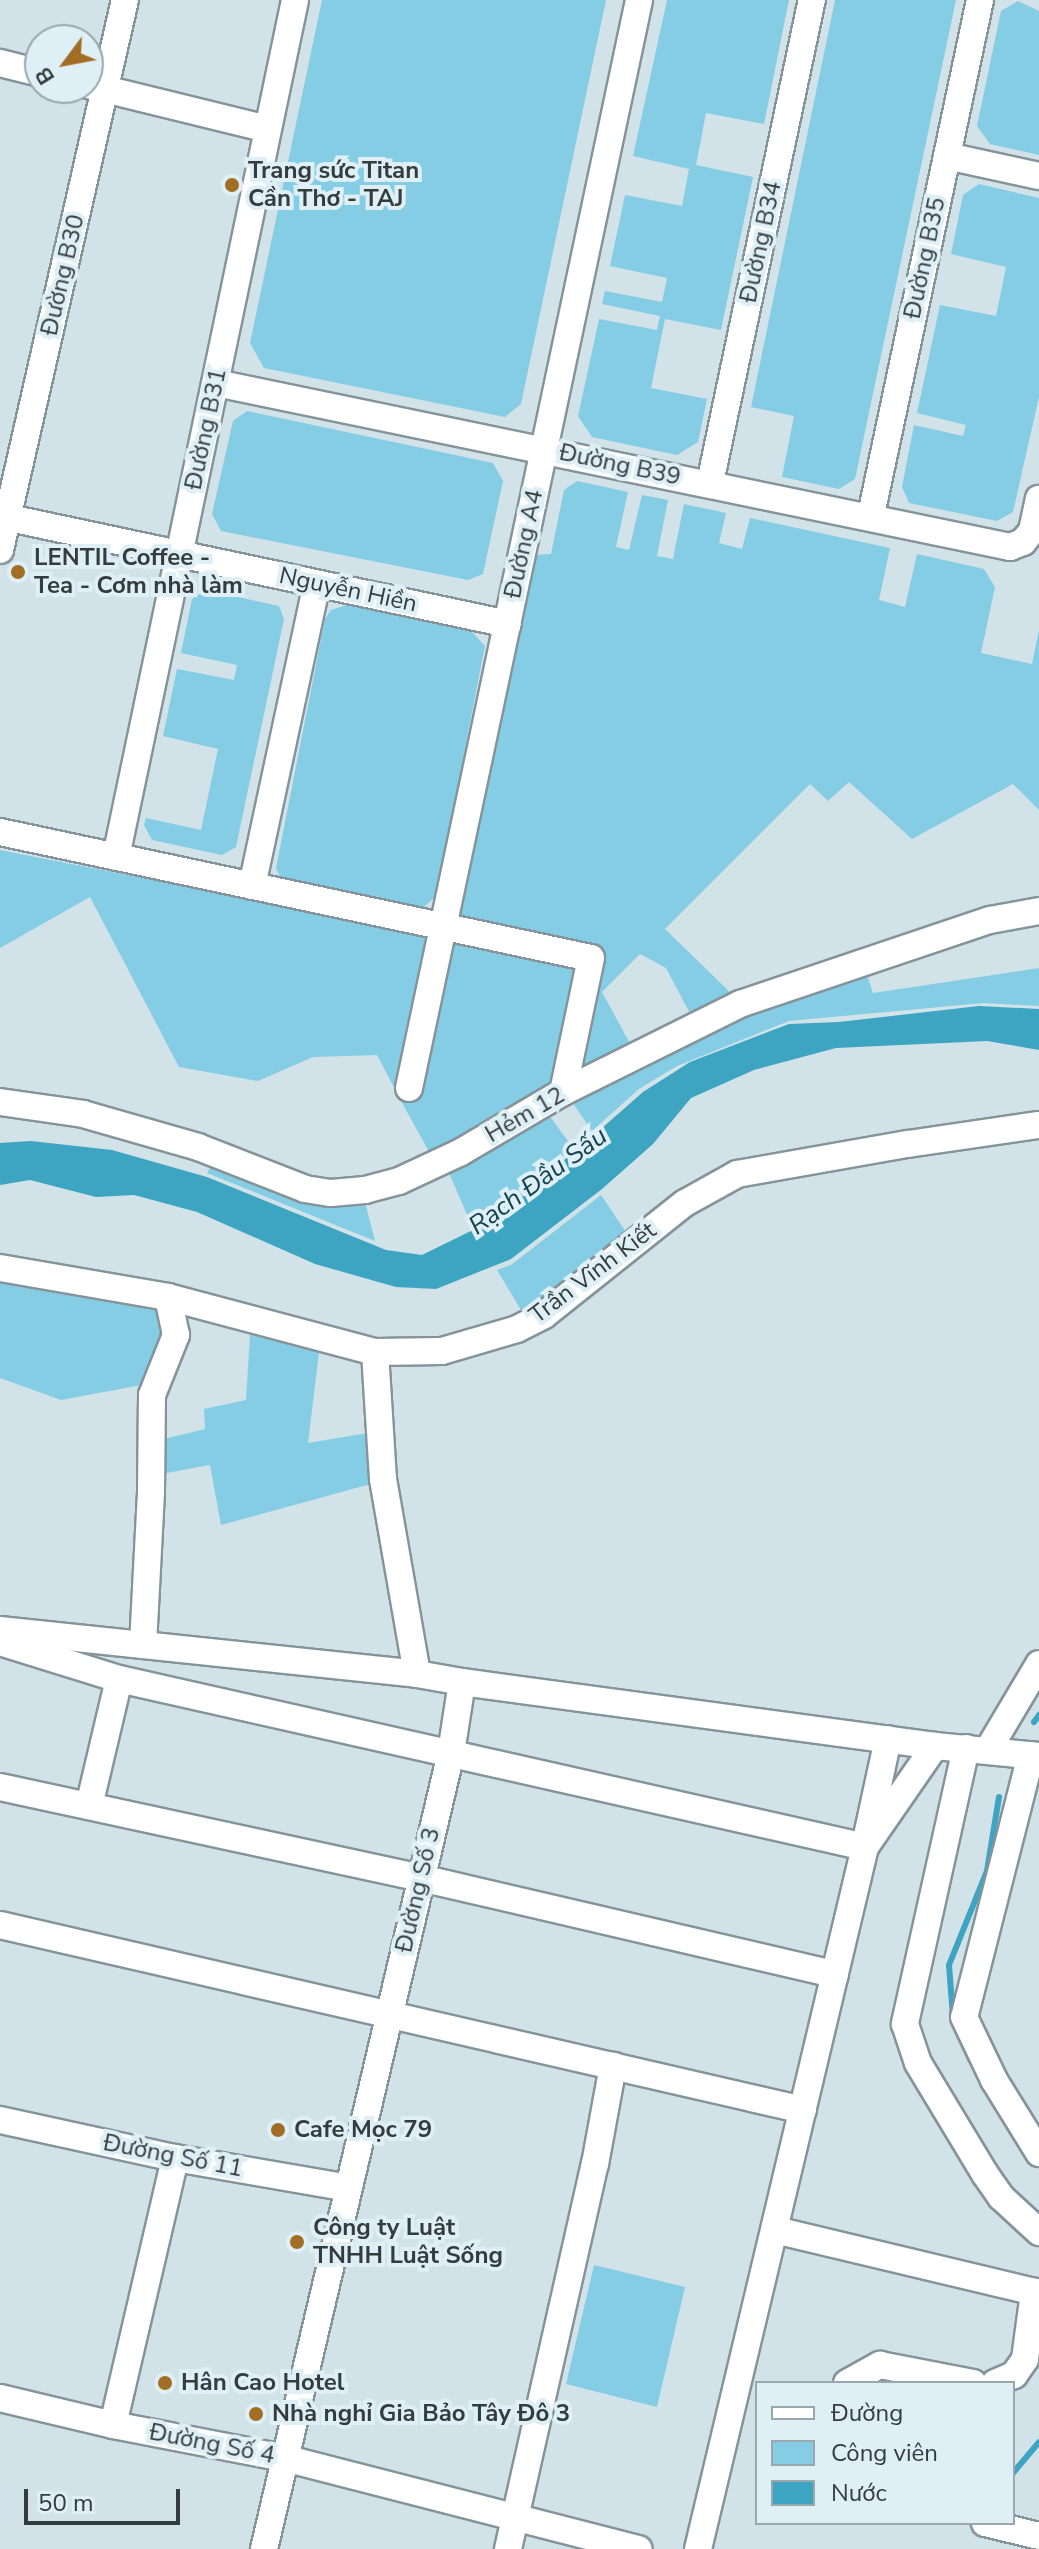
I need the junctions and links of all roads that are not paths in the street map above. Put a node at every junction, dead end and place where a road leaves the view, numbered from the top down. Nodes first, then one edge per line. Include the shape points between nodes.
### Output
1 (125, 0) edge
2 (295, 0) edge
3 (639, 0) edge
4 (812, 0) edge
5 (980, 0) edge
6 (0, 63) edge
7 (104, 66) edge
8 (24, 69) edge
9 (104, 90) edge
10 (93, 104) edge
11 (267, 129) junction
12 (947, 156) junction
13 (1039, 176) edge
14 (216, 383) junction
15 (545, 449) junction
16 (710, 483) junction
17 (1039, 499) edge
18 (871, 515) junction
19 (3, 517) edge
20 (0, 550) edge
21 (180, 555) junction
22 (317, 584) junction
23 (508, 624) junction
24 (0, 832) edge
25 (116, 857) junction
26 (252, 886) junction
27 (1039, 911) edge
28 (443, 927) junction
29 (409, 1088) dead end
30 (563, 1092) junction
31 (0, 1102) edge
32 (1039, 1125) edge
33 (0, 1268) edge
34 (168, 1297) junction
35 (375, 1352) junction
36 (0, 1630) edge
37 (0, 1642) edge
38 (143, 1645) junction
39 (1039, 1664) edge
40 (417, 1674) junction
41 (119, 1679) junction
42 (462, 1682) junction
43 (888, 1739) junction
44 (935, 1746) junction
45 (977, 1749) junction
46 (451, 1753) junction
47 (1035, 1756) edge
48 (0, 1787) edge
49 (89, 1806) junction
50 (865, 1847) junction
51 (421, 1878) junction
52 (0, 1925) edge
53 (835, 1974) junction
54 (388, 2016) junction
55 (613, 2066) junction
56 (803, 2110) junction
57 (0, 2120) edge
58 (1039, 2153) edge
59 (175, 2158) junction
60 (348, 2188) junction
61 (775, 2230) junction
62 (1039, 2232) edge
63 (1037, 2292) edge
64 (851, 2381) edge
65 (963, 2381) edge
66 (1000, 2381) edge
67 (746, 2395) edge
68 (0, 2398) edge
69 (113, 2425) junction
70 (284, 2458) junction
71 (515, 2520) junction
72 (991, 2525) edge
73 (1033, 2540) edge
74 (264, 2549) edge
75 (508, 2549) edge
76 (639, 2549) edge
77 (698, 2549) edge

1 - 7 street, Đường B30
2 - 11 street, Đường B31
3 - 15 street, Đường A4
4 - 16 street, Đường B34
5 - 12 street, Đường B35
6 - 8 street
9 - 11 street
10 - 19 street, Đường B30
11 - 14 street, Đường B31
12 - 13 street
12 - 18 street, Đường B35
14 - 15 street, Đường B39
14 - 21 street, Đường B31
15 - 16 street, Đường B39
15 - 23 street, Đường A4
16 - 18 street, Đường B39
17 - 18 street, Đường B39 via 1032,531 1010,547
19 - 20 street, Đường B30
19 - 21 street, Nguyễn Hiền
21 - 22 street, Nguyễn Hiền
21 - 25 street, Đường B31
22 - 23 street, Nguyễn Hiền
22 - 26 street
23 - 28 street, Đường A4
24 - 25 street
25 - 26 street
26 - 28 street
27 - 30 street, Hẻm 12 via 990,920 740,1004
28 - 29 street, Đường A4
28 - 30 street via 591,958
30 - 31 street, Hẻm 12 via 436,1165 365,1190 331,1193 305,1189 198,1147 83,1114
32 - 35 street, Trần Vĩnh Kiết via 737,1174 685,1203 544,1315 517,1329 442,1351
33 - 34 street, Trần Vĩnh Kiết
34 - 35 street, Trần Vĩnh Kiết
34 - 38 street via 176,1335 152,1395
35 - 40 street via 383,1479
36 - 38 street
37 - 41 street
38 - 40 street
39 - 45 street
40 - 42 street
41 - 46 street
41 - 49 street
42 - 43 street
42 - 46 street, Đường Số 3
43 - 44 street
43 - 50 street
44 - 45 street
44 - 50 street
45 - 47 street
45 - 62 street via 905,2024 918,2063 985,2174
46 - 50 street
46 - 51 street, Đường Số 3
47 - 58 street via 964,2017 994,2080
48 - 49 street
49 - 51 street
50 - 53 street
51 - 53 street
51 - 54 street, Đường Số 3
52 - 54 street
53 - 56 street
54 - 55 street
54 - 60 street, Đường Số 3
55 - 56 street
55 - 71 street
56 - 61 street
57 - 59 street, Đường Số 11
59 - 60 street, Đường Số 11
59 - 69 street
60 - 70 street, Đường Số 3
61 - 63 street
61 - 67 street
63 - 66 street via 1025,2359 1014,2375
64 - 65 street via 880,2365
67 - 77 street
68 - 69 street, Đường Số 4
69 - 70 street, Đường Số 4
70 - 71 street, Đường Số 4
70 - 74 street, Đường Số 3
71 - 75 street
71 - 76 street, Đường Số 4
72 - 73 street

